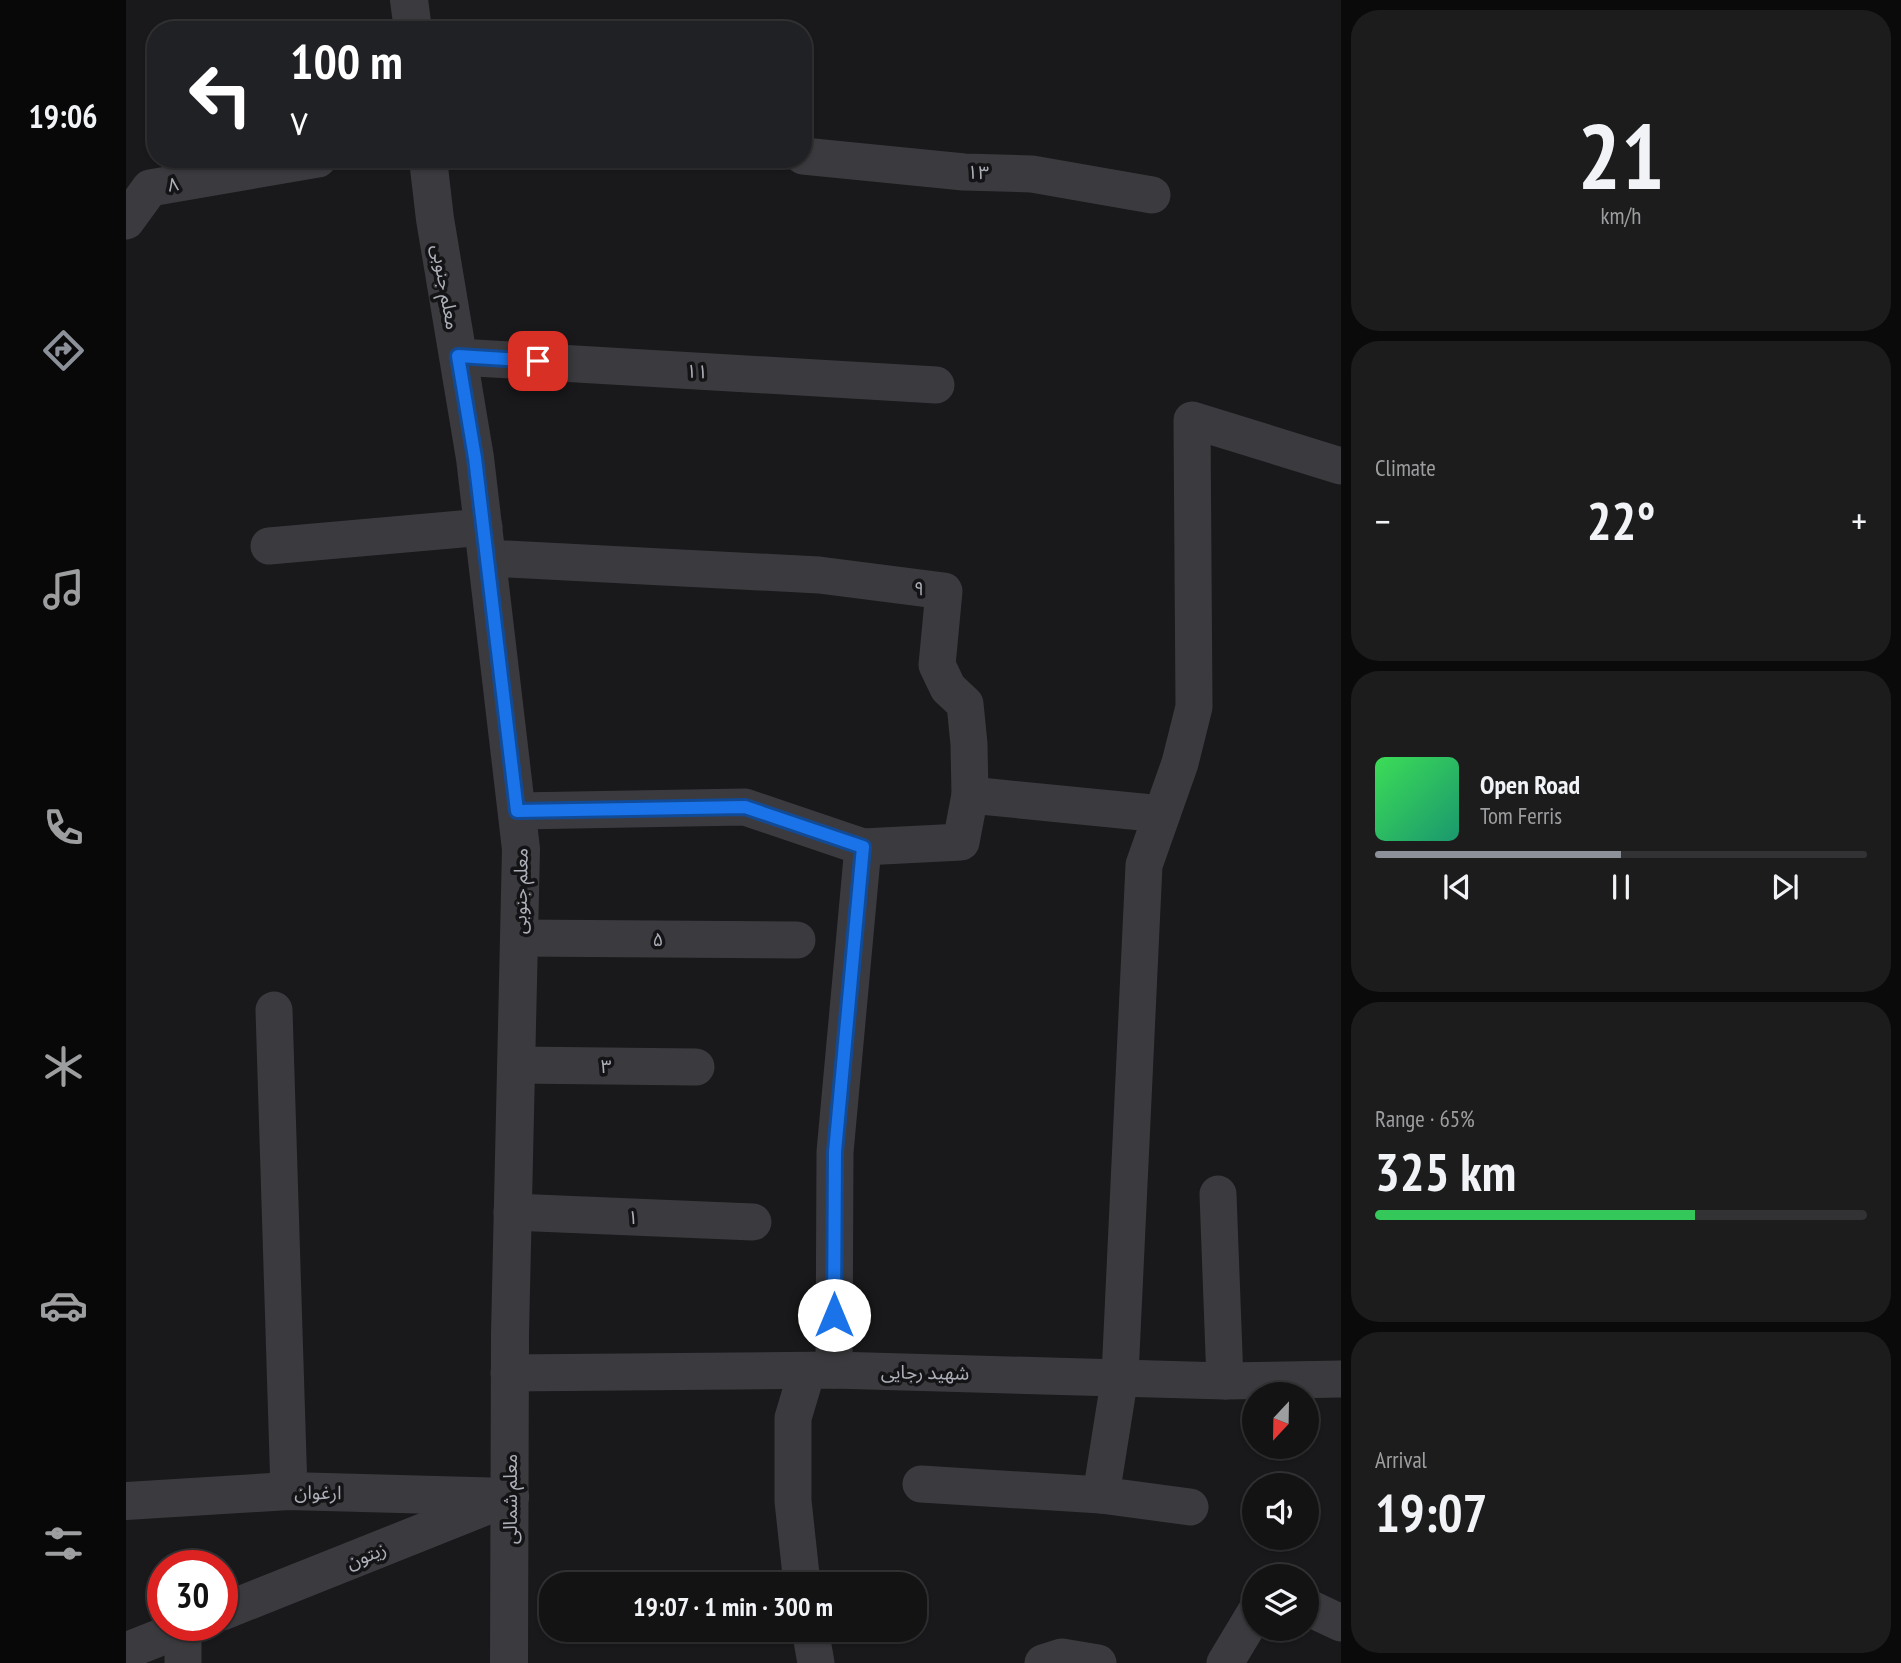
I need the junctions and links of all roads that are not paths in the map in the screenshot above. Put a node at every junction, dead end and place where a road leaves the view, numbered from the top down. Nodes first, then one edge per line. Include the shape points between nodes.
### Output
1 (409, 0) edge
2 (412, 21) edge
3 (812, 157) edge
4 (266, 168) edge
5 (429, 168) edge
6 (1152, 195) dead end
7 (126, 221) edge
8 (458, 356) junction
9 (936, 385) dead end
10 (1341, 466) edge
11 (485, 542) junction
12 (270, 546) dead end
13 (970, 795) junction
14 (517, 811) junction
15 (1162, 814) junction
16 (863, 847) junction
17 (519, 938) junction
18 (797, 940) dead end
19 (274, 1010) dead end
20 (516, 1065) junction
21 (696, 1067) dead end
22 (1218, 1194) dead end
23 (512, 1212) junction
24 (753, 1222) dead end
25 (510, 1334) joint
26 (820, 1370) junction
27 (509, 1373) junction
28 (1120, 1377) junction
29 (1341, 1379) edge
30 (1224, 1381) junction
31 (921, 1484) dead end
32 (289, 1491) junction
33 (1101, 1495) junction
34 (510, 1497) junction
35 (126, 1501) edge
36 (1190, 1507) dead end
37 (801, 1572) edge
38 (238, 1606) edge
39 (1319, 1613) edge
40 (1341, 1623) edge
41 (1242, 1635) edge
42 (175, 1641) edge
43 (812, 1642) edge
44 (126, 1651) edge
45 (509, 1663) edge
46 (816, 1663) edge
47 (1043, 1663) edge
48 (1098, 1663) edge
49 (1225, 1663) edge

1 - 2 street
3 - 6 street, ۱۳ via 1032,174
4 - 7 street, ۸ via 150,188
5 - 8 street, معلم جنوبی
8 - 9 street, ۱۱
8 - 11 street, معلم جنوبی
10 - 15 street via 1192,420 1194,707
11 - 12 street
11 - 13 street, ۹ via 944,591 937,665 948,688 965,704
11 - 14 street, معلم جنوبی
13 - 15 street
13 - 16 street via 961,842
14 - 16 street via 745,807
14 - 17 street, معلم جنوبی
15 - 28 street via 1144,865
16 - 26 street
17 - 18 street, ۵
17 - 20 street, معلم جنوبی
19 - 32 street
20 - 21 street, ۳
20 - 23 street, معلم جنوبی
22 - 30 street
23 - 24 street, ۱
23 - 25 street, معلم جنوبی
25 - 27 street, معلم شمالی
26 - 27 street, شهید رجایی
26 - 28 street, شهید رجایی
26 - 37 street via 793,1418 793,1502
27 - 34 street, معلم شمالی
28 - 30 street, شهید رجایی
28 - 33 street
29 - 30 street, شهید رجایی
31 - 33 street
32 - 34 street, ارغوان
32 - 35 street, ارغوان
33 - 36 street
34 - 38 street, زیتون
34 - 45 street, معلم شمالی
39 - 40 street
41 - 49 street
42 - 44 street
43 - 46 street
47 - 48 street via 1062,1657

